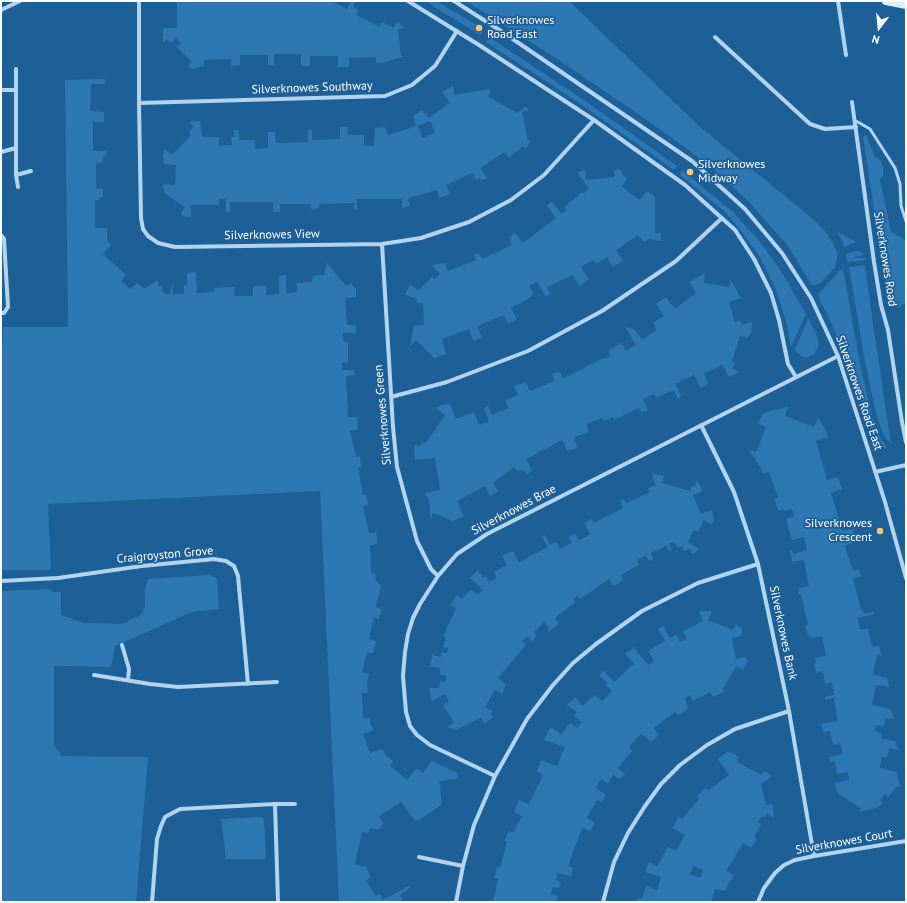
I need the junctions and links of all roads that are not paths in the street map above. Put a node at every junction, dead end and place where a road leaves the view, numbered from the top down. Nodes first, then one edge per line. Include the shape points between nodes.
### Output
1 (20, 1) edge
2 (139, 1) edge
3 (408, 1) edge
4 (454, 1) edge
5 (838, 1) edge
6 (886, 1) edge
7 (906, 6) edge
8 (1, 10) edge
9 (457, 31) junction
10 (715, 37) dead end
11 (846, 55) dead end
12 (16, 69) dead end
13 (1, 90) edge
14 (15, 90) junction
15 (852, 102) dead end
16 (139, 103) junction
17 (594, 120) junction
18 (856, 121) junction
19 (856, 127) junction
20 (16, 148) junction
21 (1, 152) edge
22 (31, 171) dead end
23 (16, 175) junction
24 (18, 187) dead end
25 (722, 218) junction
26 (906, 221) edge
27 (1, 235) edge
28 (382, 244) junction
29 (1, 313) edge
30 (838, 356) junction
31 (796, 377) junction
32 (391, 397) junction
33 (701, 425) junction
34 (906, 442) edge
35 (906, 465) edge
36 (875, 472) junction
37 (758, 564) junction
38 (438, 576) junction
39 (906, 578) edge
40 (1, 581) edge
41 (122, 645) dead end
42 (94, 675) dead end
43 (128, 680) junction
44 (278, 682) dead end
45 (248, 684) junction
46 (789, 711) junction
47 (495, 776) junction
48 (275, 804) junction
49 (296, 804) dead end
50 (906, 842) edge
51 (814, 856) junction
52 (419, 857) dead end
53 (462, 866) junction
54 (152, 902) edge
55 (278, 902) edge
56 (456, 902) edge
57 (603, 902) edge
58 (758, 902) edge

1 - 8 street
2 - 16 street, Silverknowes View
3 - 9 street
4 - 30 street, Silverknowes Road East via 692,161 745,209 786,259 811,298
5 - 11 street
6 - 7 main road
9 - 16 street, Silverknowes Southway via 435,66 412,85 385,96
9 - 17 street
10 - 19 street via 810,124 825,129
12 - 14 street
13 - 14 street
14 - 20 street
15 - 18 street, Silverknowes Road
16 - 28 street, Silverknowes View via 141,218 143,229 158,243 175,247
17 - 25 street via 685,184
17 - 28 street, Silverknowes View via 544,175 511,200 469,222 421,238
18 - 19 street, Silverknowes Road
18 - 26 lane via 870,129 895,168
19 - 34 street, Silverknowes Road via 874,262
20 - 21 street
20 - 23 street
22 - 23 street
23 - 24 street
25 - 31 street via 735,230 754,259 770,293 779,320 788,364
25 - 32 street via 676,261 602,311 528,351 447,382
27 - 29 street via 4,239 8,307
28 - 32 street, Silverknowes Green
30 - 31 street, Silverknowes Brae
30 - 36 street, Silverknowes Road East
31 - 33 street, Silverknowes Brae
32 - 38 street, Silverknowes Green via 397,467 417,541 431,569
33 - 37 street, Silverknowes Bank via 734,492
33 - 38 street, Silverknowes Brae via 487,534 457,554
35 - 36 street
36 - 39 street, Silverknowes Road East
37 - 46 street, Silverknowes Bank
37 - 47 street via 698,583 642,611 596,644 573,663 553,685 527,720
38 - 47 street, Silverknowes Brae via 420,604 408,634 403,676 406,712 416,735 430,745
40 - 45 street, Craigroyston Grove via 58,578 142,566 226,561 234,566 238,576
41 - 43 street via 129,669
42 - 43 street
43 - 45 street via 178,687
44 - 45 street
46 - 51 street, Silverknowes Bank
46 - 57 street via 735,729 707,745 661,784 628,833 614,862
47 - 53 street via 474,825
48 - 49 street
48 - 54 street via 180,809 165,817 157,839
48 - 55 street
50 - 51 street, Silverknowes Court
51 - 58 street, Silverknowes Court via 795,860 775,873
52 - 53 street
53 - 56 street

